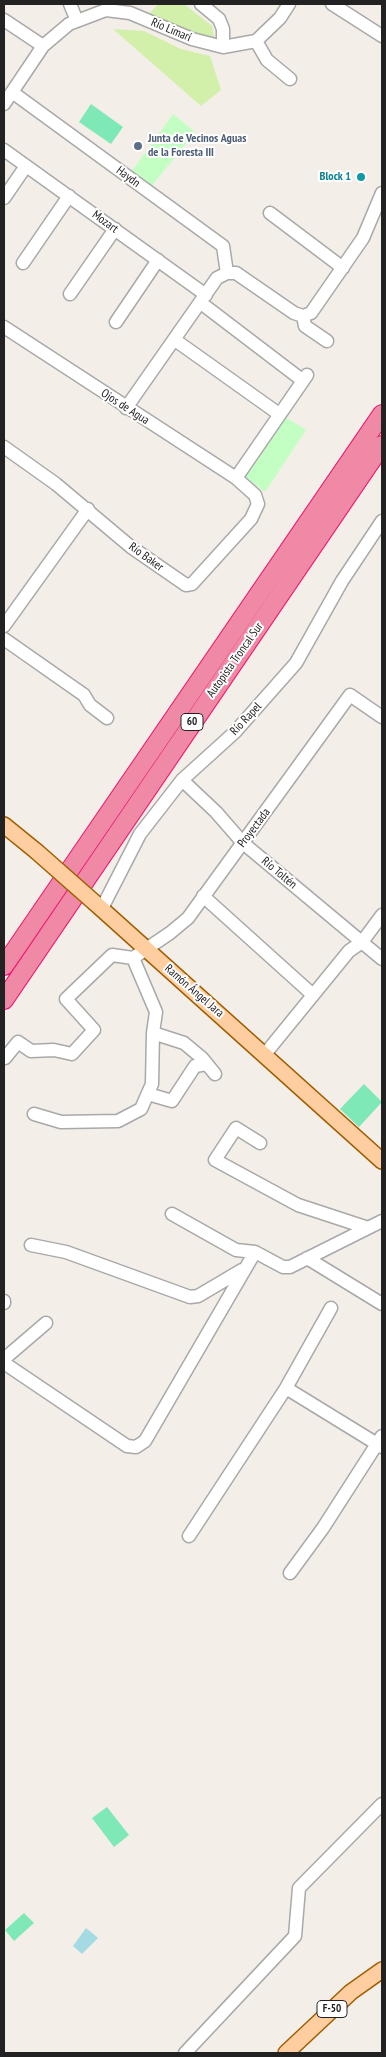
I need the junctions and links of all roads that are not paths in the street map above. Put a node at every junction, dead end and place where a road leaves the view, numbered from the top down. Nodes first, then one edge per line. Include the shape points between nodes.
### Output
1 (70, 4) edge
2 (201, 4) edge
3 (289, 4) edge
4 (332, 4) edge
5 (4, 20) edge
6 (77, 21) junction
7 (382, 36) edge
8 (256, 42) junction
9 (43, 46) junction
10 (223, 46) junction
11 (290, 79) dead end
12 (12, 92) junction
13 (4, 104) edge
14 (4, 150) edge
15 (26, 166) junction
16 (382, 193) edge
17 (69, 196) junction
18 (4, 198) edge
19 (270, 213) dead end
20 (115, 229) junction
21 (158, 260) junction
22 (23, 263) dead end
23 (343, 268) junction
24 (227, 273) junction
25 (70, 294) dead end
26 (204, 299) junction
27 (303, 316) junction
28 (116, 322) dead end
29 (4, 327) edge
30 (175, 340) junction
31 (327, 341) dead end
32 (126, 408) junction
33 (279, 414) junction
34 (382, 414) edge
35 (382, 445) edge
36 (4, 447) edge
37 (236, 478) junction
38 (247, 487) joint
39 (88, 509) junction
40 (382, 521) edge
41 (4, 626) edge
42 (4, 639) edge
43 (382, 717) edge
44 (106, 718) dead end
45 (182, 780) junction
46 (4, 825) edge
47 (243, 843) junction
48 (203, 896) junction
49 (98, 907) junction
50 (382, 915) edge
51 (362, 942) junction
52 (147, 949) junction
53 (133, 958) junction
54 (382, 959) edge
55 (4, 966) edge
56 (313, 995) junction
57 (4, 1000) edge
58 (152, 1033) junction
59 (265, 1054) junction
60 (5, 1058) edge
61 (207, 1064) junction
62 (215, 1074) dead end
63 (148, 1094) junction
64 (34, 1114) dead end
65 (260, 1143) dead end
66 (382, 1160) edge
67 (172, 1214) dead end
68 (382, 1221) edge
69 (368, 1228) junction
70 (31, 1245) dead end
71 (255, 1252) junction
72 (307, 1258) junction
73 (244, 1269) junction
74 (382, 1304) edge
75 (331, 1308) dead end
76 (46, 1323) dead end
77 (4, 1361) edge
78 (286, 1388) junction
79 (380, 1442) edge
80 (189, 1536) dead end
81 (290, 1573) dead end
82 (382, 1804) edge
83 (382, 1970) edge
84 (185, 2053) edge
85 (286, 2053) edge

1 - 6 street
2 - 10 street via 219,19
3 - 8 street
4 - 7 street
5 - 9 street
6 - 9 street, Río Limarí
6 - 10 street, Río Limarí via 106,10 130,13 192,39
8 - 10 street, Río Limarí
8 - 11 street via 267,60
9 - 12 street, Río Limarí
12 - 13 street, Río Limarí
12 - 24 street, Haydn via 223,246
14 - 15 street, Mozart
15 - 17 street, Mozart
15 - 18 street
16 - 23 street via 363,238
17 - 20 street, Mozart
17 - 22 street
19 - 23 street
20 - 21 street, Mozart
20 - 25 street
21 - 26 street, Mozart
21 - 28 street
23 - 27 street via 311,313
24 - 26 street via 218,278
24 - 27 street via 236,273
26 - 30 street
26 - 33 street, Mozart via 305,377
27 - 31 street via 305,326
29 - 32 street, Ojos de Agua
30 - 32 street
30 - 33 street
32 - 37 street, Ojos de Agua
33 - 37 street
34 - 55 highway, Autopista Troncal Sur / 60
35 - 57 highway, Autopista Troncal Sur / 60
36 - 39 street, Río Baker
37 - 38 street, Ojos de Agua
38 - 39 street, Río Baker via 256,495 256,511 192,584 186,585 131,547
39 - 41 street
40 - 45 street, Río Rapel via 342,581 296,664 235,732
42 - 44 street via 84,695 90,705
43 - 47 street, Proyectada via 350,695
45 - 47 street, Río Toltén
45 - 49 street, Río Rapel via 140,834
46 - 49 main road, Ramón Ángel Jara, bridge
47 - 48 street, Proyectada
47 - 51 street, Río Toltén
48 - 52 street, Proyectada via 188,918
48 - 56 street
49 - 52 main road, Ramón Ángel Jara
50 - 51 street
51 - 54 street, Río Toltén
51 - 56 street via 349,950
52 - 53 street, Proyectada
52 - 59 main road, Ramón Ángel Jara
53 - 58 street via 156,1012
53 - 60 street via 112,955 66,999 94,1030 72,1054 54,1050 31,1051 18,1042
56 - 59 street
58 - 61 street via 184,1043
58 - 63 street via 152,1084
59 - 66 main road, Ramón Ángel Jara
61 - 62 street
61 - 63 street via 195,1066 172,1101
63 - 64 street via 141,1109 118,1121 60,1122
65 - 69 street via 236,1128 215,1160 298,1205
67 - 71 street via 236,1250
68 - 69 street
69 - 72 street
70 - 73 street via 66,1252 190,1297 198,1296
71 - 72 street via 283,1267
71 - 73 street
72 - 74 street
73 - 77 street via 145,1441 136,1447 127,1446
75 - 78 street
76 - 77 street
78 - 79 street
78 - 80 street
79 - 81 street
82 - 84 street via 299,1888 295,1936
83 - 85 main road, F-50 via 351,1992

